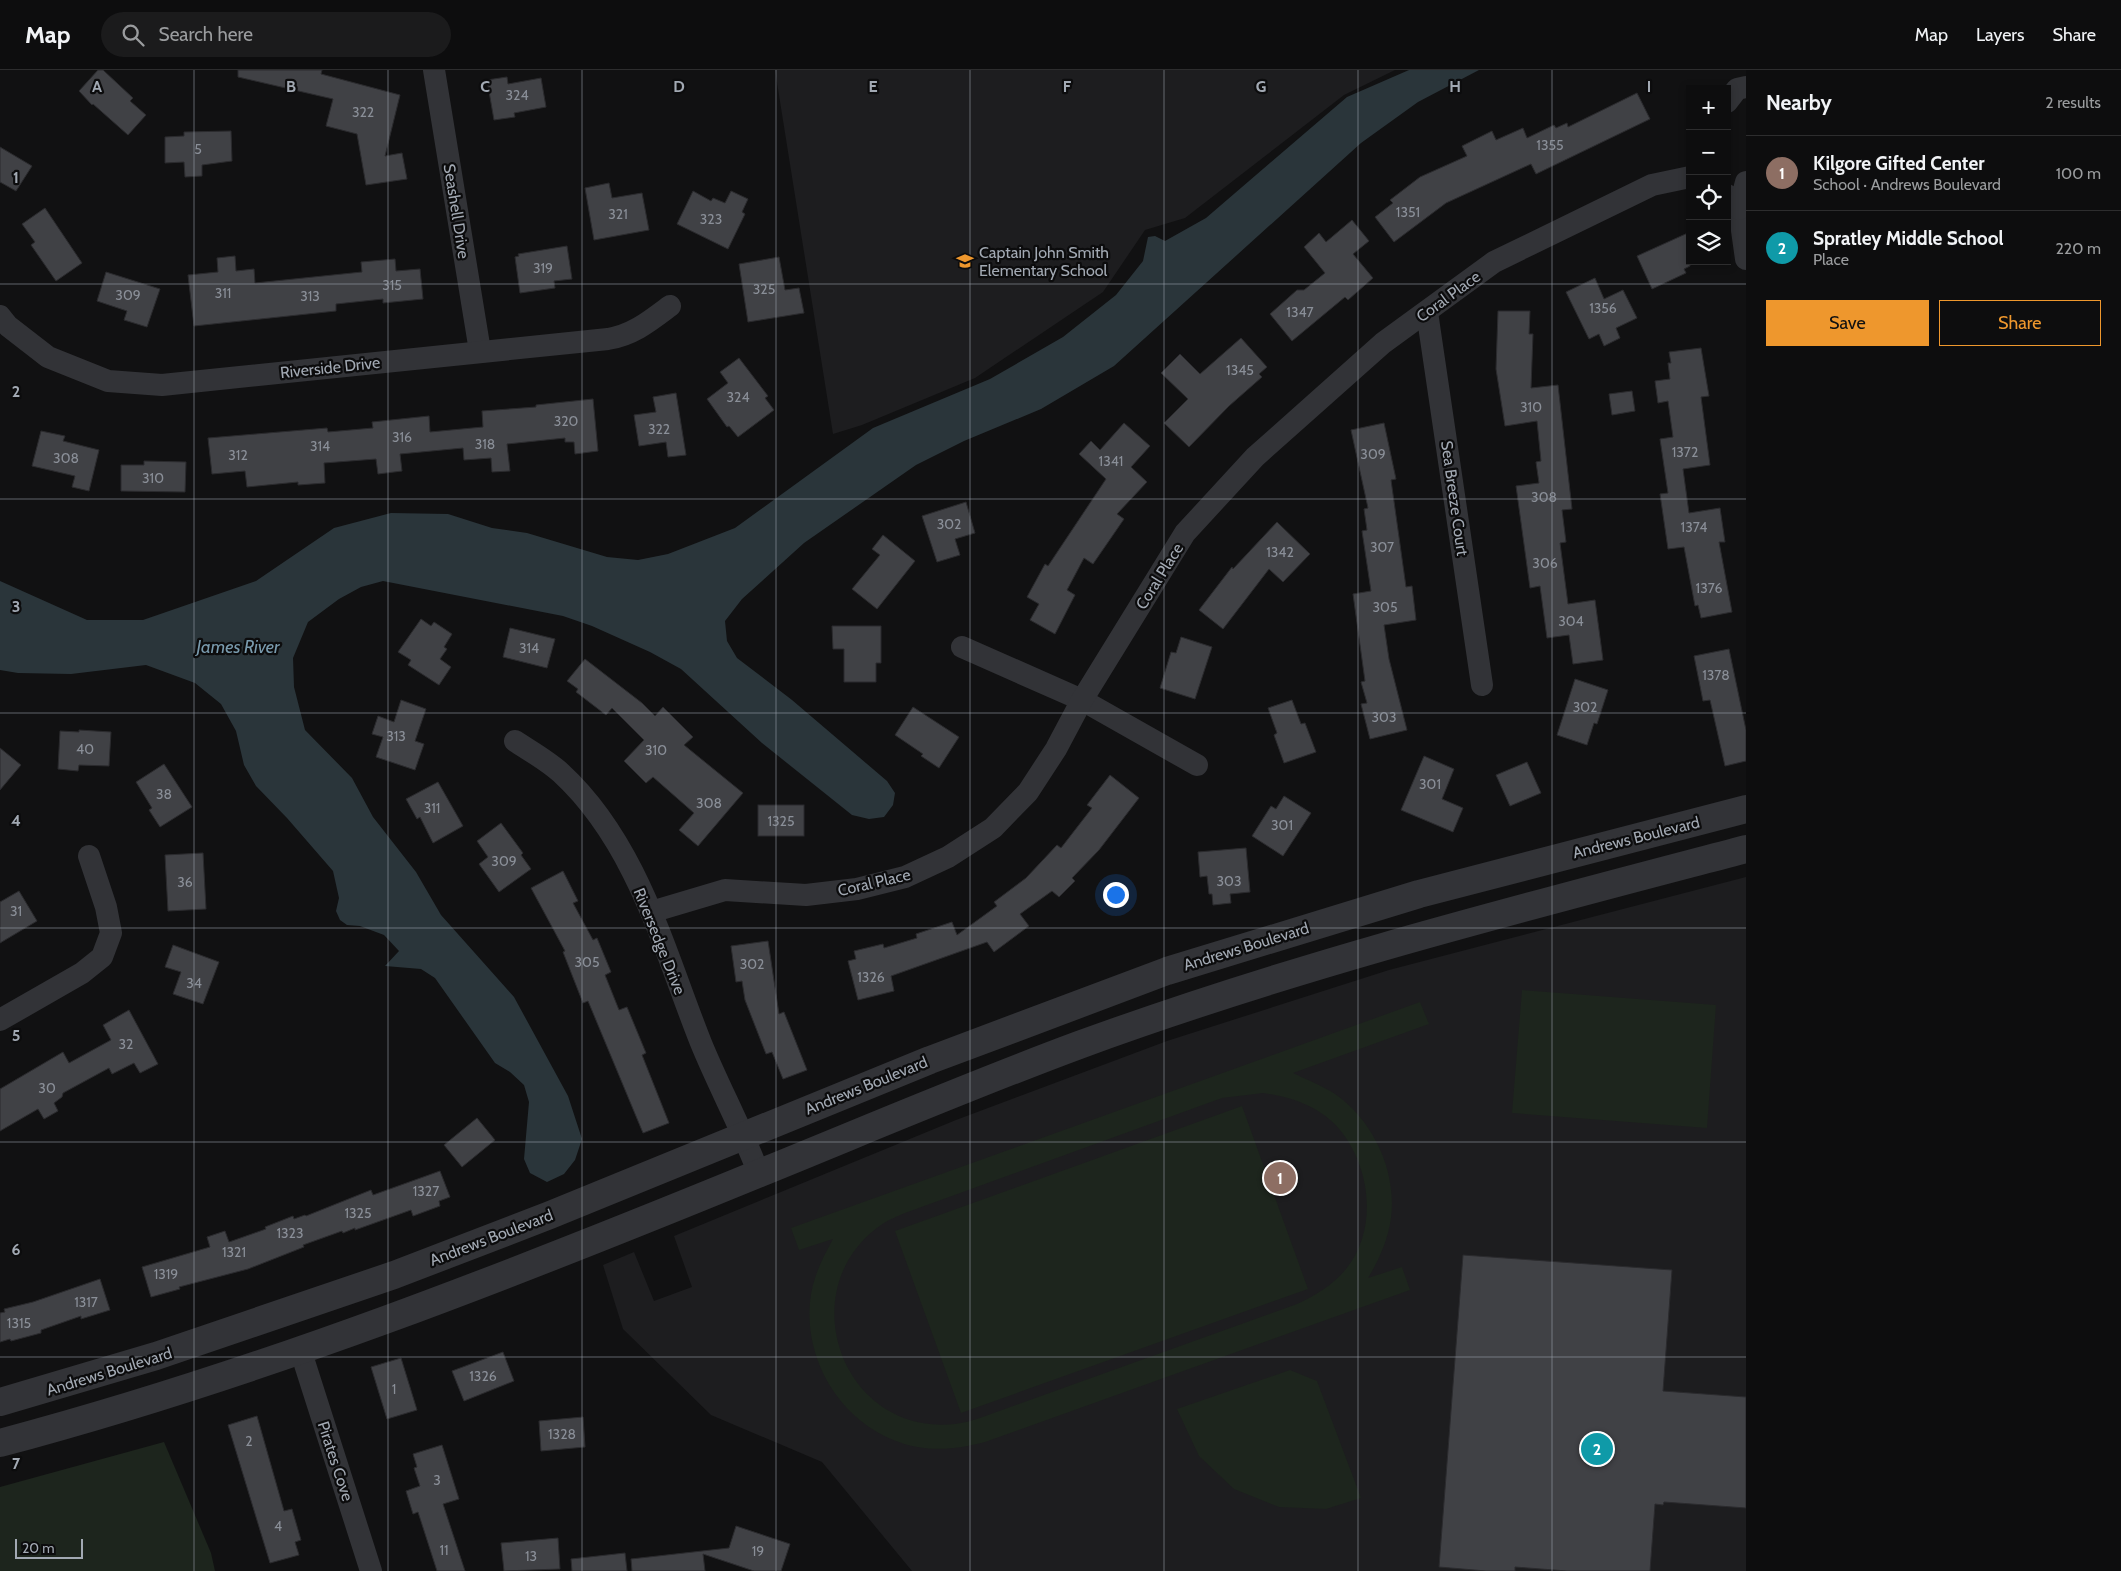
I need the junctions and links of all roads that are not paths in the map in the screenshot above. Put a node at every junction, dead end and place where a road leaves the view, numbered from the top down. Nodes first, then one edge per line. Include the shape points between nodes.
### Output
1 (434, 70) edge
2 (1746, 87) edge
3 (1731, 97) edge
4 (1685, 174) edge
5 (1746, 182) edge
6 (1733, 202) edge
7 (1746, 259) edge
8 (670, 306) dead end
9 (1427, 312) junction
10 (0, 316) edge
11 (480, 351) junction
12 (962, 647) dead end
13 (1482, 685) dead end
14 (1082, 700) junction
15 (515, 741) dead end
16 (1197, 764) dead end
17 (1746, 808) edge
18 (1746, 850) edge
19 (89, 856) dead end
20 (651, 912) junction
21 (0, 1020) edge
22 (744, 1135) junction
23 (759, 1174) junction
24 (301, 1352) junction
25 (0, 1402) edge
26 (0, 1443) edge
27 (371, 1571) edge

1 - 11 street, Seashell Drive
2 - 3 street via 1737,89
4 - 9 street, Coral Place via 1652,185 1494,262
5 - 6 street
6 - 7 street
8 - 11 street, Riverside Drive via 623,337
9 - 13 street, Sea Breeze Court
9 - 14 street, Coral Place via 1383,343 1255,458 1185,532
10 - 11 street, Riverside Drive via 48,357 108,381 162,385
12 - 14 street
14 - 16 street
14 - 20 street, Coral Place via 1028,792 992,828 948,857 905,878 857,889 806,895 725,890
15 - 20 street, Riversedge Drive via 561,773 595,810 619,847
17 - 22 street, Andrews Boulevard via 1418,894 1167,971 930,1060
18 - 23 street via 1507,912 1280,978 1080,1045
19 - 21 street via 111,933 102,957 82,973
20 - 22 street, Riversedge Drive via 702,1045
22 - 23 street, Riversedge Drive
22 - 25 street, Andrews Boulevard via 394,1275 156,1356
23 - 24 street
24 - 26 street
24 - 27 street, Pirates Cove

